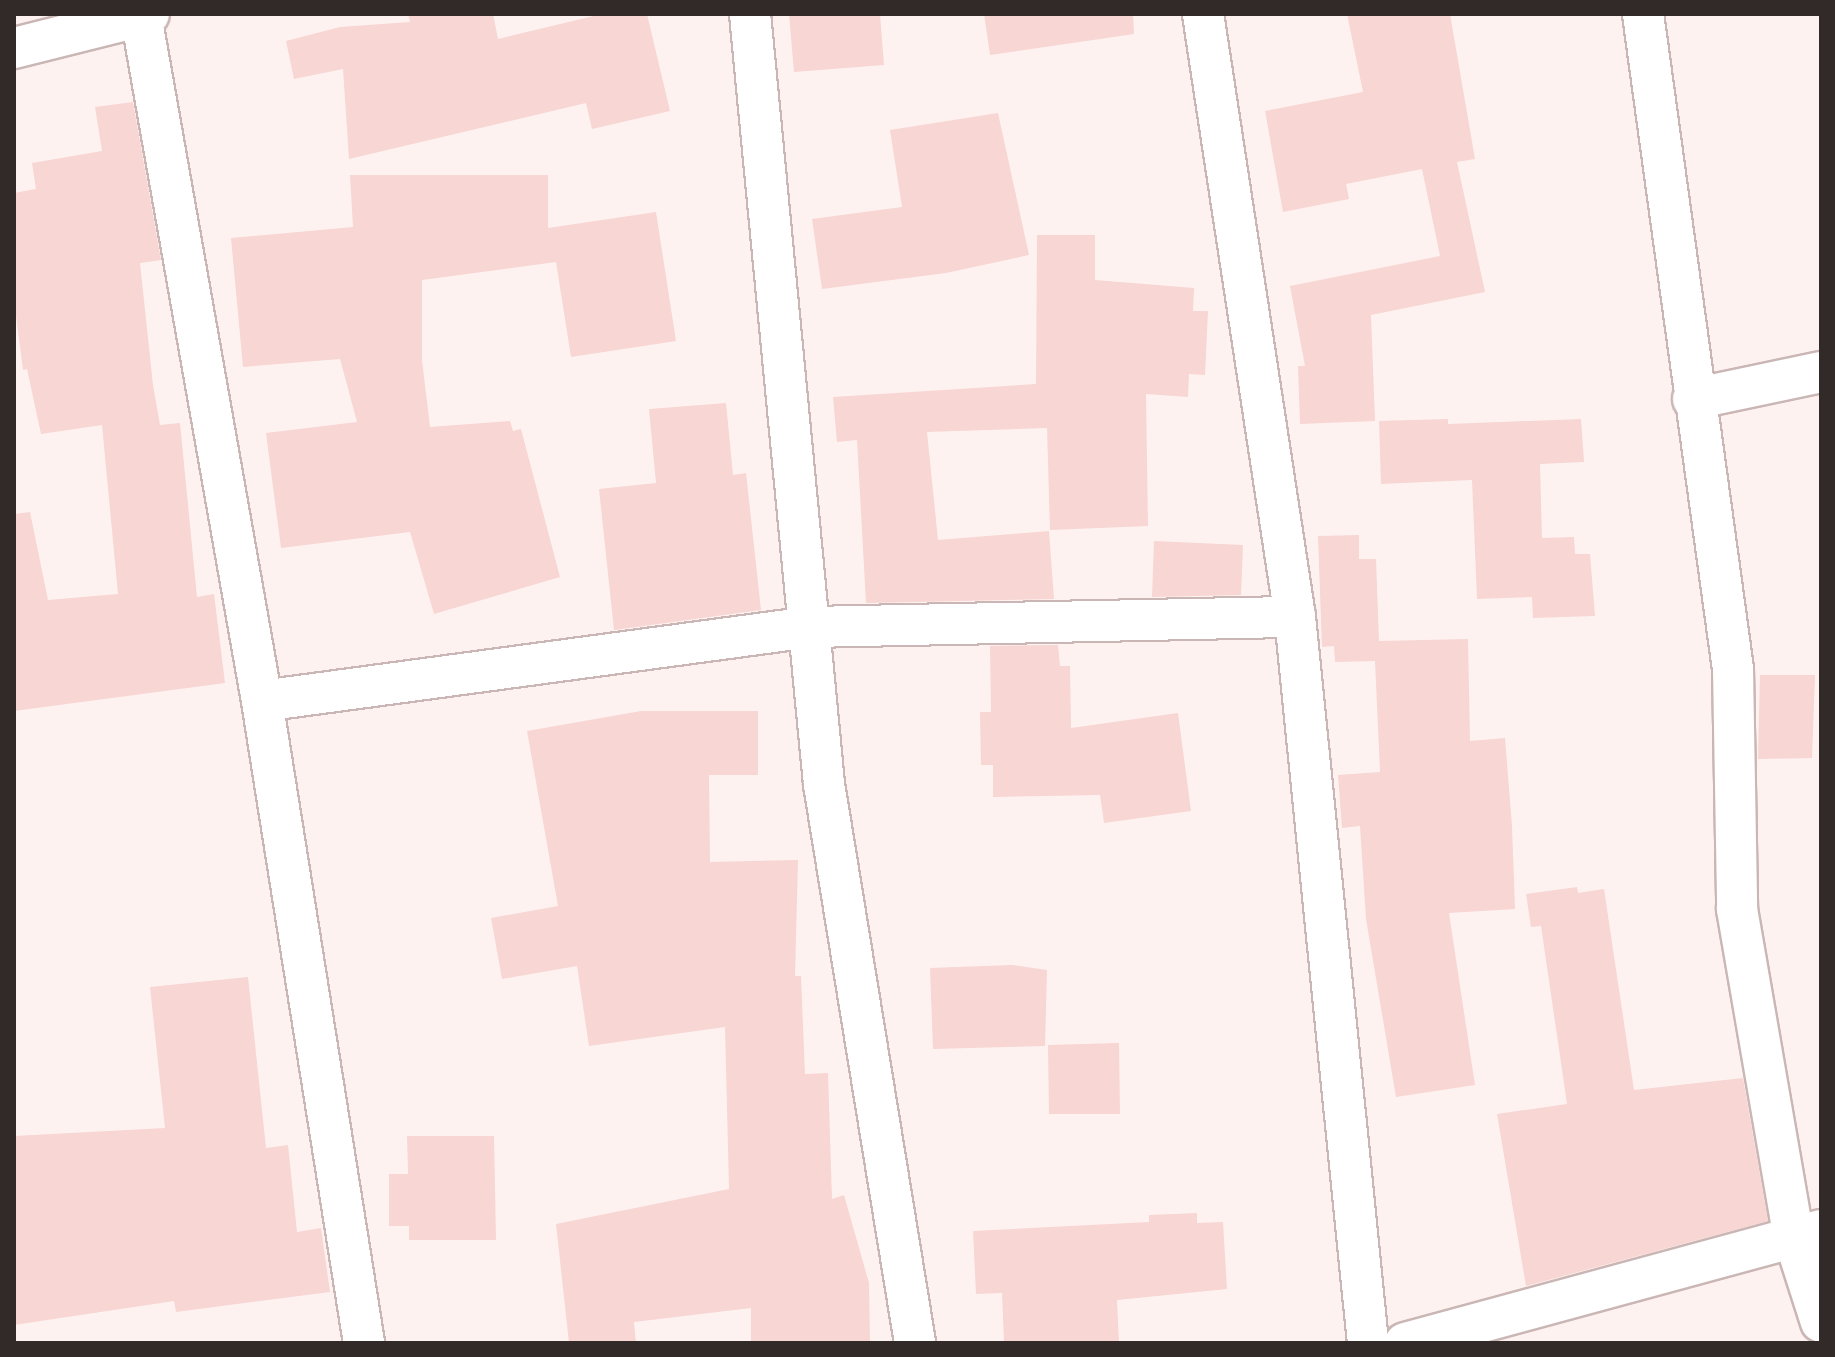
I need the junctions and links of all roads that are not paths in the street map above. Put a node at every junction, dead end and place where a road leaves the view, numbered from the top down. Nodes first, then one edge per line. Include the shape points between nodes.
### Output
1 (750, 14) edge
2 (1203, 14) edge
3 (1643, 14) edge
4 (145, 15) edge
5 (14, 48) edge
6 (1821, 372) edge
7 (1693, 399) junction
8 (1295, 617) junction
9 (810, 627) junction
10 (262, 701) junction
11 (1808, 1234) edge
12 (1821, 1322) edge
13 (364, 1343) edge
14 (915, 1343) edge
15 (1368, 1343) edge
16 (1405, 1343) edge

1 - 9 street
2 - 8 street
3 - 7 street
4 - 5 street
4 - 10 street
6 - 7 street
7 - 11 street via 1733,669 1737,909
8 - 9 street
8 - 15 street
9 - 10 street
9 - 14 street via 824,784
10 - 13 street
11 - 12 street
11 - 16 street

